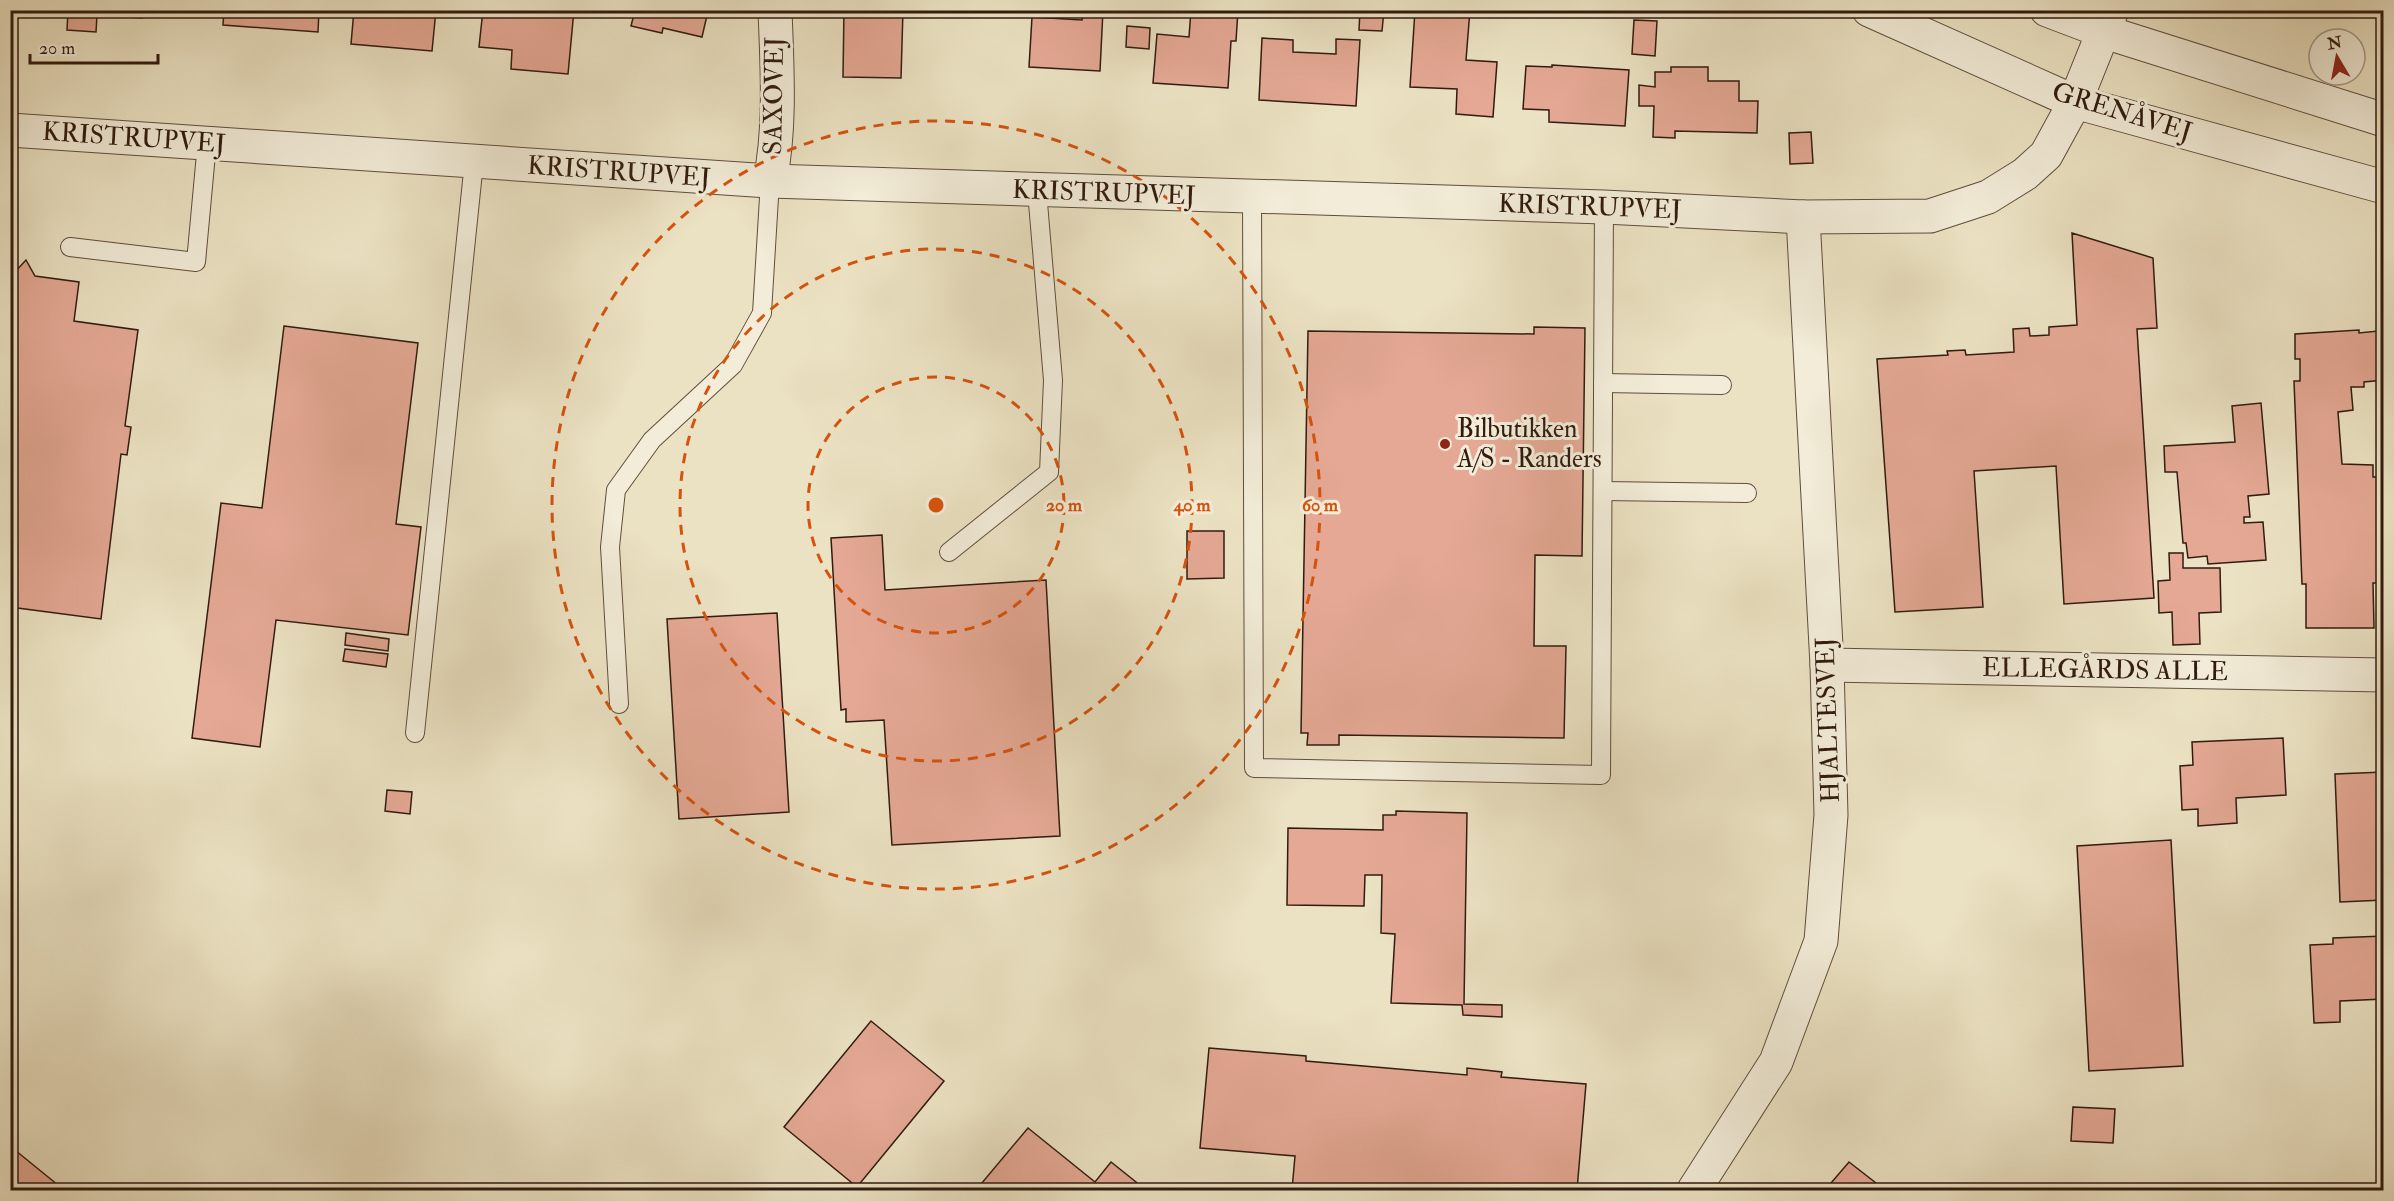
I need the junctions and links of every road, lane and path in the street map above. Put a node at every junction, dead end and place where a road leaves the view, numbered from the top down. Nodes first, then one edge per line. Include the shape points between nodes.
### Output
1 (775, 10) edge
2 (1869, 10) edge
3 (2047, 10) edge
4 (2109, 21) edge
5 (2075, 102) junction
6 (2384, 120) edge
7 (10, 130) edge
8 (207, 143) junction
9 (474, 162) junction
10 (770, 182) junction
11 (2384, 187) edge
12 (1037, 191) junction
13 (1252, 197) junction
14 (1604, 207) junction
15 (1803, 217) junction
16 (70, 247) dead end
17 (1603, 383) junction
18 (1722, 385) dead end
19 (1603, 491) junction
20 (1747, 494) dead end
21 (949, 552) dead end
22 (1827, 665) junction
23 (2384, 675) edge
24 (619, 704) dead end
25 (415, 733) dead end
26 (1694, 1191) edge

1 - 10 street, SAXOVEJ via 777,87
2 - 5 street, GRENÅVEJ
3 - 4 street
4 - 5 street, KRISTRUPVEJ
4 - 6 street
5 - 11 street, GRENÅVEJ
5 - 15 street, KRISTRUPVEJ via 2046,155 1988,198 1930,216
7 - 8 street, KRISTRUPVEJ
8 - 9 street, KRISTRUPVEJ
8 - 16 lane via 196,262
9 - 10 street, KRISTRUPVEJ
9 - 25 lane
10 - 12 street, KRISTRUPVEJ
10 - 24 lane via 762,313 733,365 652,440 616,490 610,547
12 - 13 street, KRISTRUPVEJ
12 - 21 lane via 1053,380 1049,472
13 - 14 street, KRISTRUPVEJ
13 - 19 lane via 1254,768 1601,775
14 - 15 street, KRISTRUPVEJ
14 - 17 lane
15 - 22 street, HJALTESVEJ
17 - 18 lane
17 - 19 lane
19 - 20 lane
22 - 23 street, ELLEGÅRDS ALLE
22 - 26 street, HJALTESVEJ via 1831,815 1821,941 1776,1062

